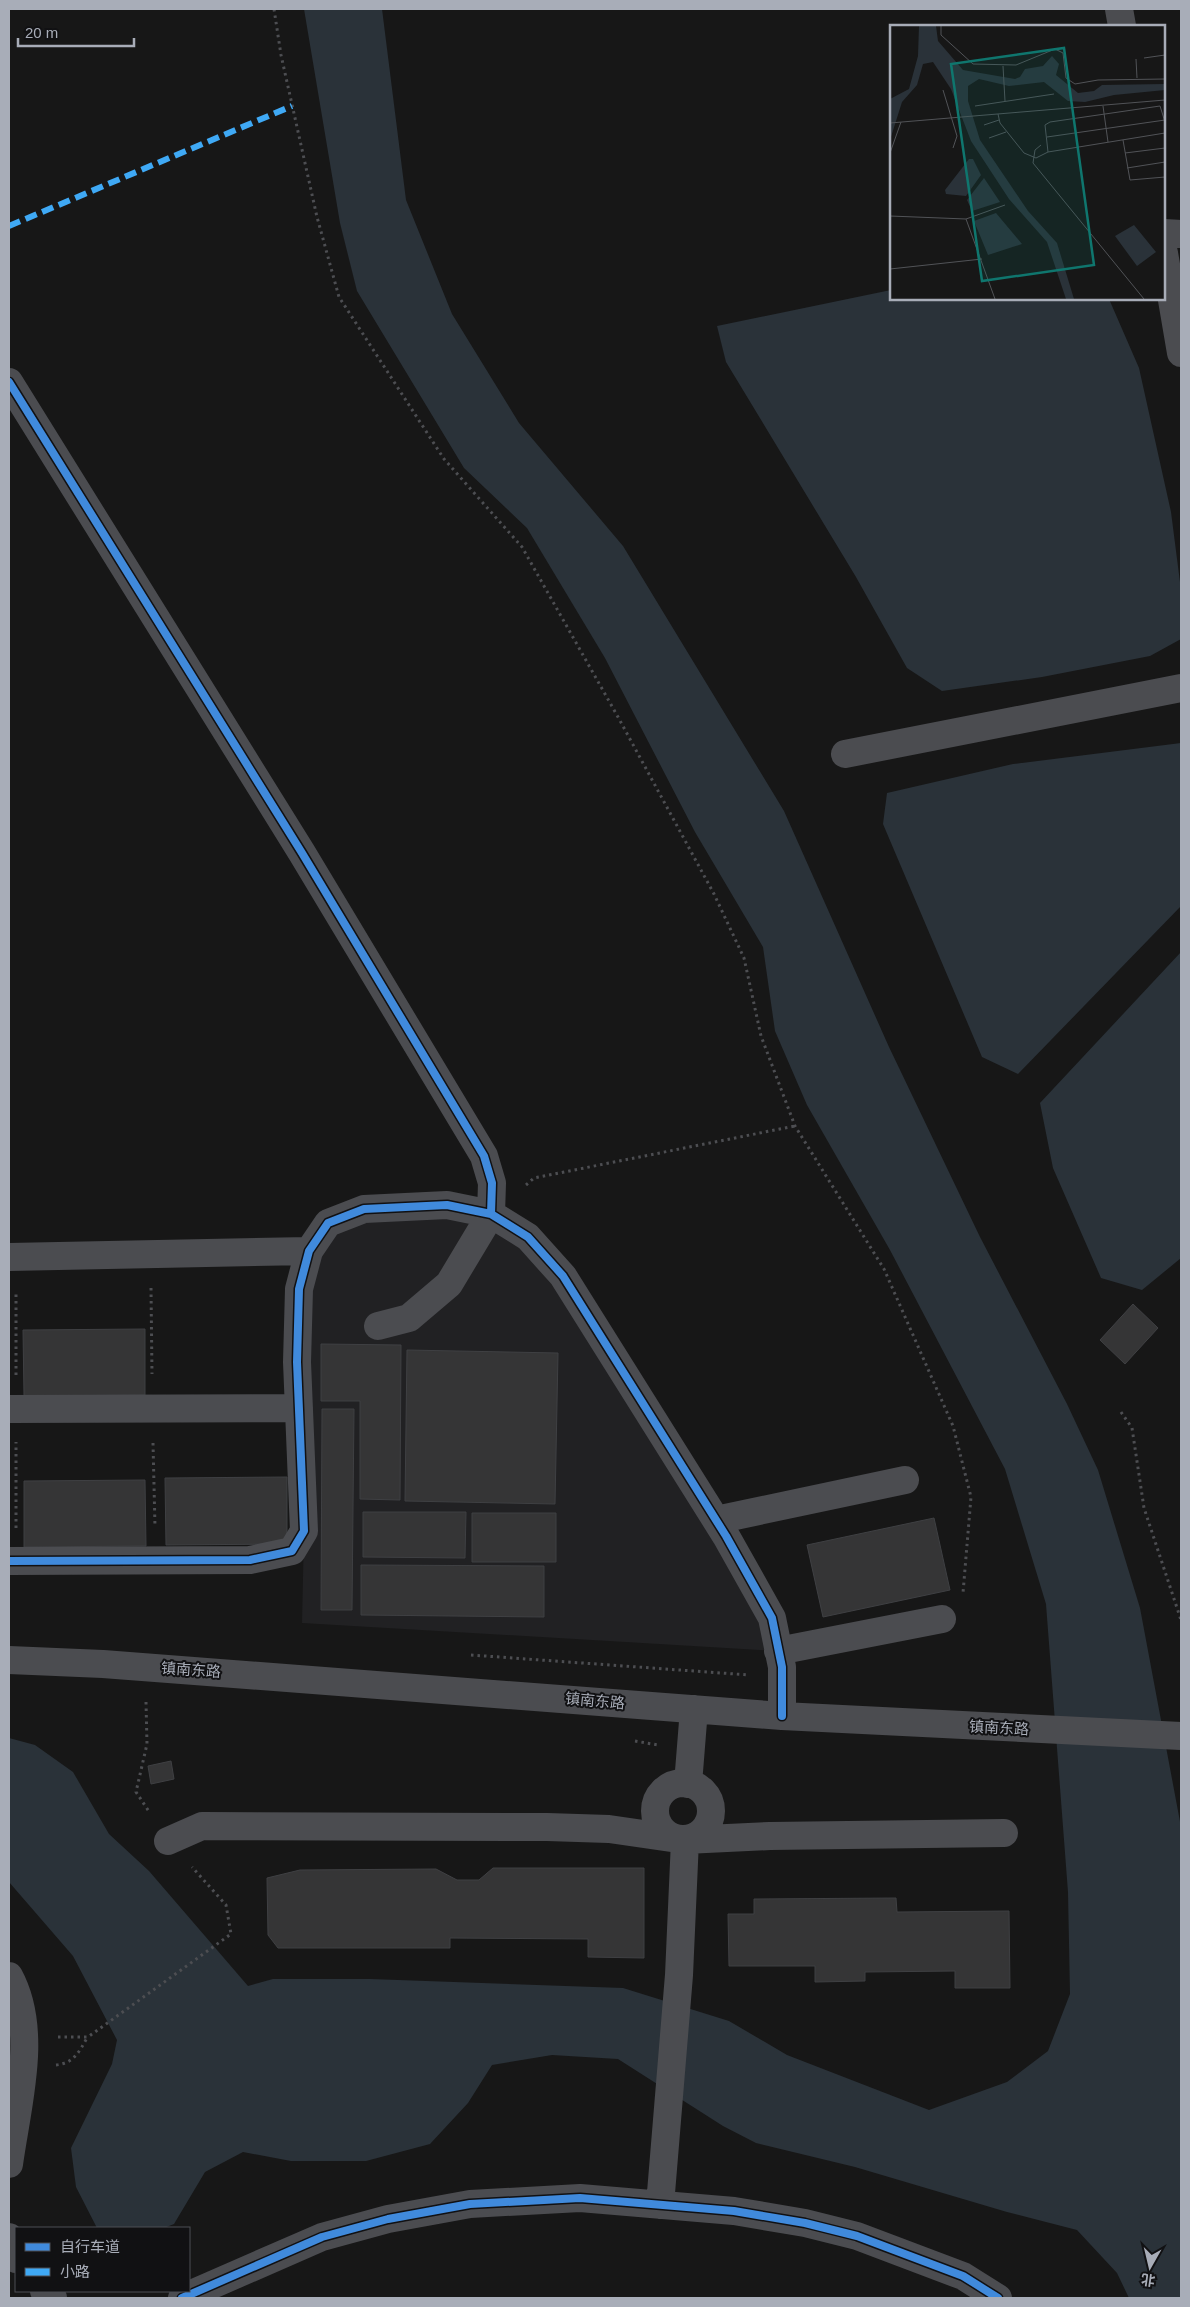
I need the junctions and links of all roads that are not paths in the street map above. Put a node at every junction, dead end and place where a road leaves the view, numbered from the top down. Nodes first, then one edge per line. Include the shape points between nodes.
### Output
1 (1119, 9) edge
2 (1122, 25) edge
3 (1165, 233) edge
4 (1181, 234) edge
5 (1165, 259) edge
6 (1181, 353) edge
7 (9, 382) edge
8 (1181, 688) edge
9 (845, 754) dead end
10 (491, 1214) junction
11 (309, 1251) junction
12 (9, 1257) edge
13 (378, 1326) dead end
14 (299, 1408) junction
15 (9, 1409) edge
16 (905, 1480) dead end
17 (716, 1520) junction
18 (9, 1561) edge
19 (942, 1619) road end
20 (778, 1651) junction
21 (9, 1660) edge
22 (694, 1709) junction
23 (782, 1716) junction
24 (1181, 1736) edge
25 (688, 1784) junction
26 (1004, 1833) dead end
27 (685, 1840) junction
28 (168, 1841) dead end
29 (9, 1976) edge
30 (9, 2164) edge
31 (660, 2205) junction
32 (9, 2238) edge
33 (15, 2256) edge
34 (182, 2298) edge
35 (998, 2298) edge

1 - 2 street
3 - 4 street
5 - 6 street
7 - 10 street via 302,853 484,1156 492,1183
8 - 9 street
10 - 11 street via 447,1205 364,1209 328,1223
10 - 13 street via 448,1284 408,1318
10 - 17 street via 528,1237 563,1276
11 - 12 street
11 - 14 street via 298,1289
14 - 15 street
14 - 18 street via 304,1531 292,1551 250,1560
16 - 17 street
17 - 20 street via 772,1618
19 - 20 street
20 - 23 street via 782,1667
21 - 22 street, 镇南东路
22 - 23 street, 镇南东路
22 - 25 street
23 - 24 street, 镇南东路
25 - 27 street via 696,1786 708,1797 712,1813 701,1834
25 - 27 street via 669,1787 662,1792 655,1810 660,1828 667,1835
26 - 27 street
27 - 28 street via 609,1829 547,1827 202,1826
27 - 31 street via 679,1975
29 - 30 street via 19,1994 24,2024 22,2070
31 - 34 street via 580,2198 519,2200 470,2204 388,2219 322,2237
31 - 35 street via 734,2211 857,2236 962,2276
32 - 33 street

